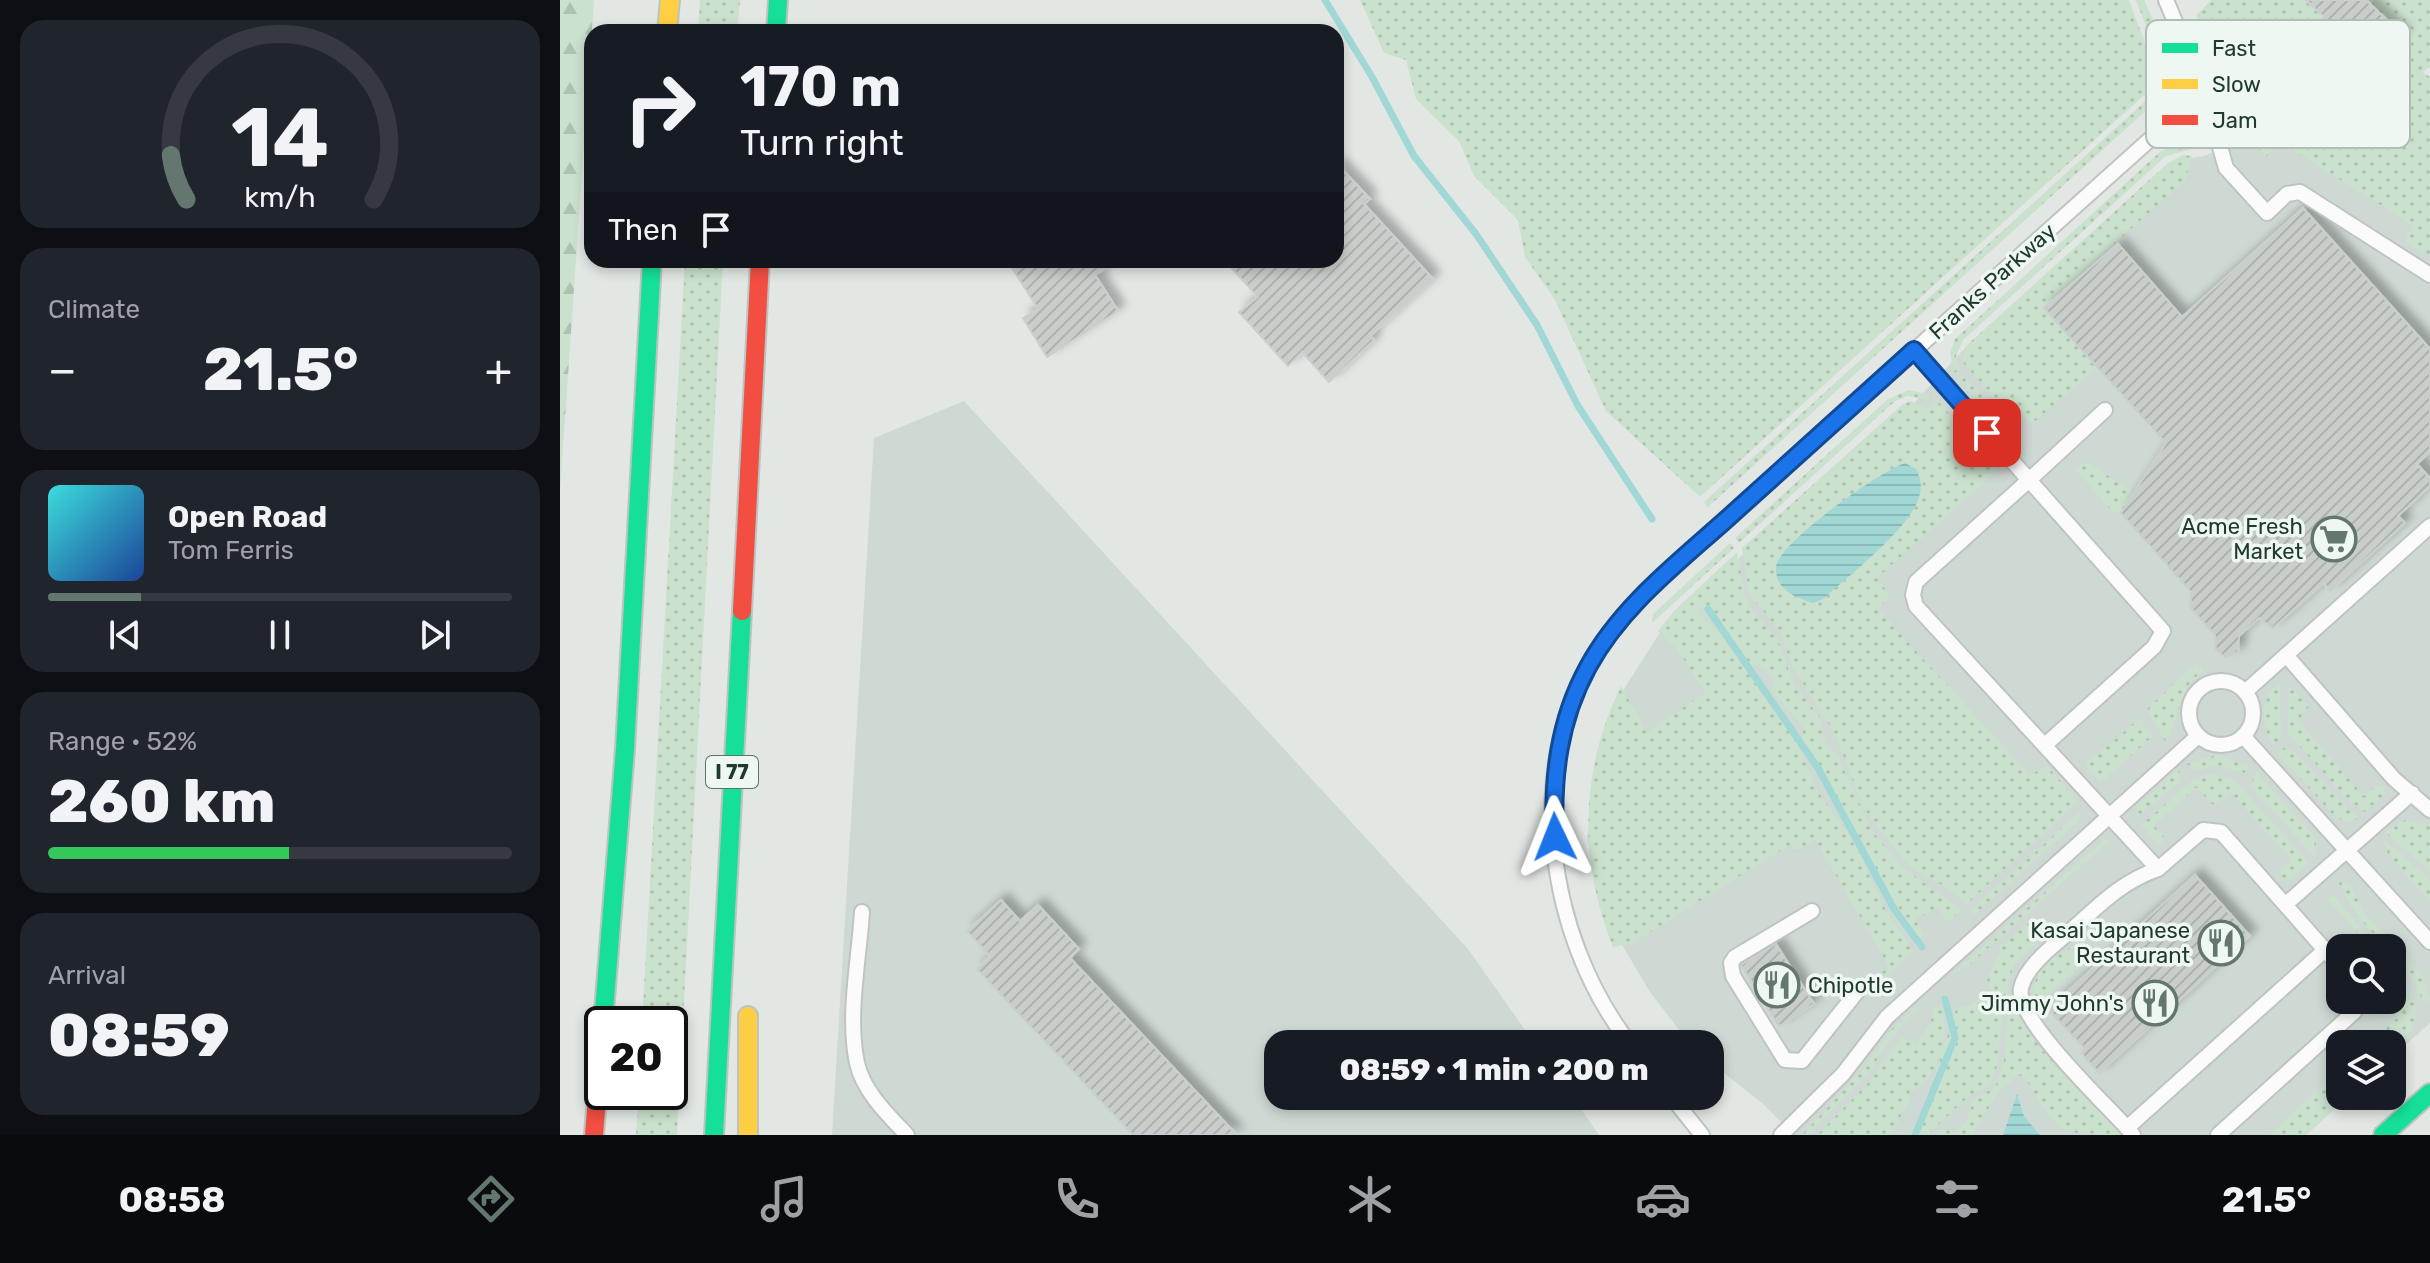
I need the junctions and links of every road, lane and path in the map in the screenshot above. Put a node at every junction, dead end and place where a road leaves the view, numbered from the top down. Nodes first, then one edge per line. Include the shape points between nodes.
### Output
1 (670, 0) edge
2 (778, 0) edge
3 (2166, 0) edge
4 (2174, 20) edge
5 (668, 24) edge
6 (776, 24) edge
7 (2146, 143) edge
8 (2220, 148) edge
9 (652, 268) edge
10 (759, 268) edge
11 (2430, 275) edge
12 (1914, 350) junction
13 (750, 410) junction
14 (2105, 410) dead end
15 (2029, 480) junction
16 (2430, 526) edge
17 (2286, 655) junction
18 (2245, 692) junction
19 (2198, 736) junction
20 (2243, 736) junction
21 (2045, 745) junction
22 (2412, 793) junction
23 (2430, 810) edge
24 (2110, 815) junction
25 (2347, 850) junction
26 (749, 851) dead end
27 (2158, 869) junction
28 (2286, 904) junction
29 (1812, 911) dead end
30 (862, 912) dead end
31 (2430, 942) edge
32 (2325, 950) joint
33 (1860, 988) dead end
34 (748, 993) dead end
35 (604, 1006) edge
36 (2352, 1014) edge
37 (1621, 1030) edge
38 (2430, 1093) edge
39 (596, 1110) edge
40 (1682, 1110) edge
41 (2130, 1131) edge
42 (594, 1135) edge
43 (714, 1135) edge
44 (748, 1135) edge
45 (907, 1135) edge
46 (1702, 1135) edge
47 (1781, 1135) edge
48 (2218, 1135) edge
49 (2383, 1135) edge

1 - 5 main road
2 - 6 main road
3 - 4 lane
7 - 12 lane, Franks Parkway
8 - 11 lane via 2226,168 2267,213 2287,194 2300,192
9 - 35 main road via 625,749
10 - 13 main road, I 77
12 - 15 lane
12 - 37 lane, Franks Parkway via 1643,596 1602,644 1575,696 1553,774 1556,860 1590,982
13 - 26 main road
13 - 43 main road, I 77
14 - 15 lane
15 - 21 lane via 1916,582 1913,595 1916,606
15 - 21 lane via 2163,631 2154,647
16 - 17 lane
17 - 18 lane
17 - 22 lane
18 - 19 lane via 2220,682 2201,689 2190,717
18 - 20 lane via 2253,714
19 - 20 lane via 2217,745
19 - 24 lane
20 - 25 lane
21 - 24 lane
22 - 23 lane
22 - 25 lane
24 - 27 lane
24 - 47 lane via 1887,1017 1851,1066
25 - 28 lane
25 - 31 lane
27 - 28 lane via 2203,830 2213,829
27 - 41 lane via 2129,879 2047,953 2021,987 2021,1002 2033,1023
28 - 32 lane
29 - 33 lane via 1731,963 1733,976 1785,1060 1802,1061
30 - 45 lane via 857,1065 883,1109
32 - 41 lane
34 - 44 main road
36 - 48 lane
38 - 49 main road
39 - 42 main road
40 - 46 lane

